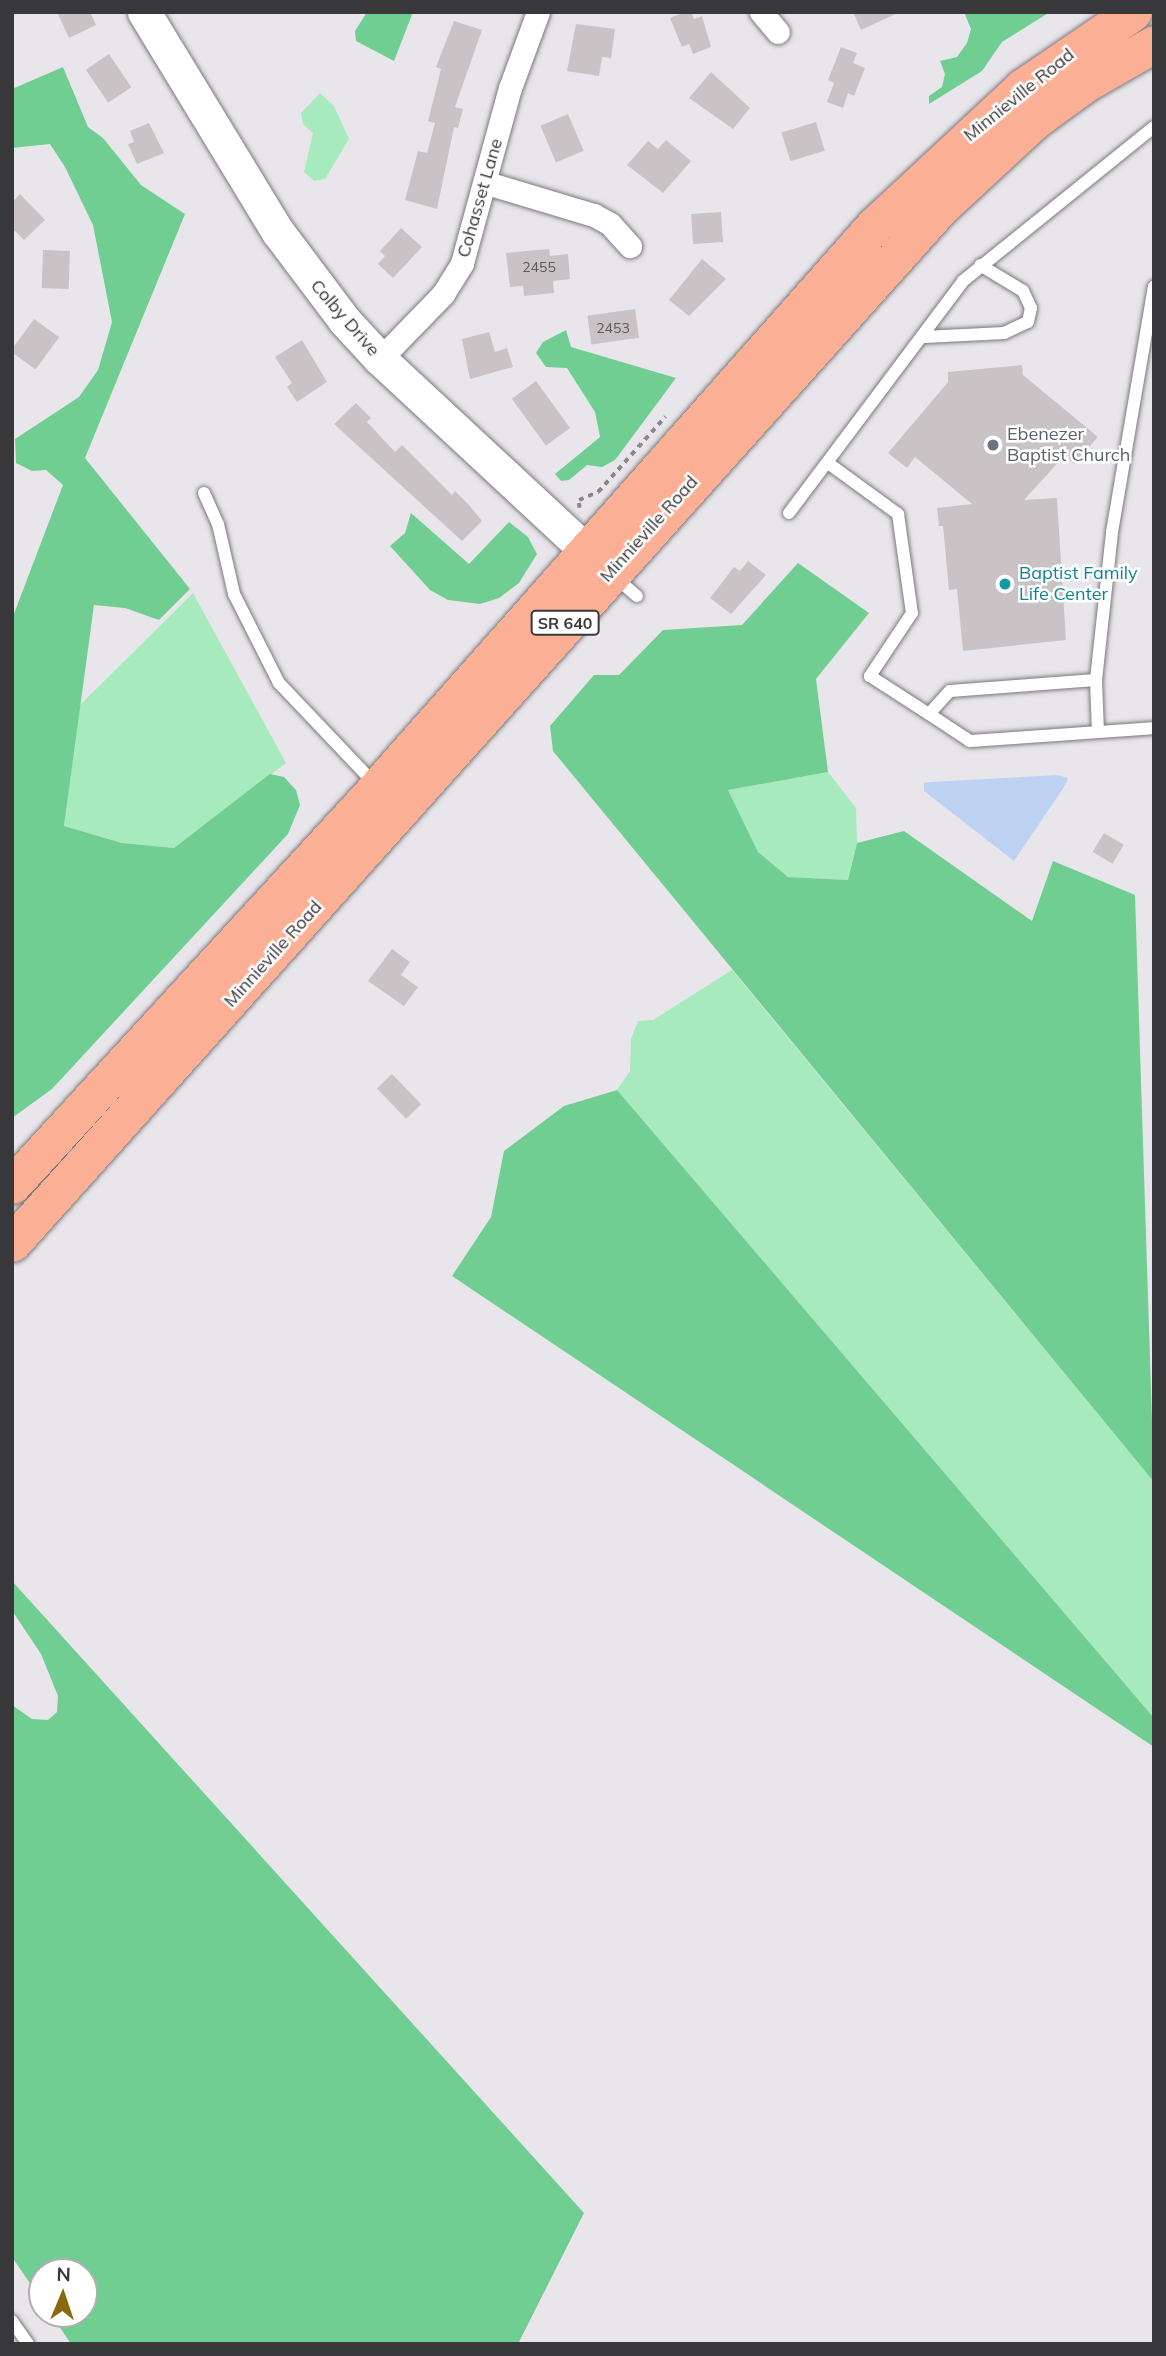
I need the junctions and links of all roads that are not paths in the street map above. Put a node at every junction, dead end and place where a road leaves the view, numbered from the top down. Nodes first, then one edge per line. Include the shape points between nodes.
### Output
1 (144, 12) edge
2 (538, 12) edge
3 (761, 12) edge
4 (1133, 12) edge
5 (778, 32) dead end
6 (1154, 44) edge
7 (1154, 58) edge
8 (1113, 67) junction
9 (1154, 127) edge
10 (487, 183) junction
11 (630, 246) dead end
12 (981, 265) junction
13 (1154, 286) edge
14 (924, 337) junction
15 (380, 359) junction
16 (828, 463) junction
17 (204, 493) dead end
18 (789, 513) dead end
19 (598, 562) junction
20 (637, 596) dead end
21 (1096, 680) junction
22 (929, 714) junction
23 (1154, 728) edge
24 (1098, 732) junction
25 (378, 787) junction
26 (12, 1185) edge
27 (12, 1243) edge
28 (12, 2321) edge
29 (28, 2344) edge

1 - 15 street, Colby Drive via 278,232 321,292
2 - 10 street, Cohasset Lane via 510,88
3 - 5 street
4 - 19 main road, Minnieville Road / SR 640 via 1023,87 923,176 809,296
6 - 8 main road, Minnieville Road / SR 640
7 - 8 main road
8 - 19 main road, Minnieville Road / SR 640 via 1035,120 970,178
9 - 12 lane
10 - 11 street via 594,215 610,224
10 - 15 street, Cohasset Lane via 469,248 455,277
12 - 14 lane via 963,281
12 - 14 lane via 1023,291 1031,308 1028,322 1004,333
13 - 21 lane via 1112,532
14 - 16 lane
15 - 19 street, Colby Drive
16 - 18 lane
16 - 22 lane via 898,514 912,613 870,676
17 - 25 lane via 218,524 234,594 279,683
19 - 20 lane
19 - 25 main road, Minnieville Road / SR 640
19 - 27 main road, Minnieville Road / SR 640
21 - 22 lane via 950,691
21 - 24 lane
22 - 24 lane via 970,741
23 - 24 lane
25 - 26 main road, Minnieville Road / SR 640
28 - 29 lane

